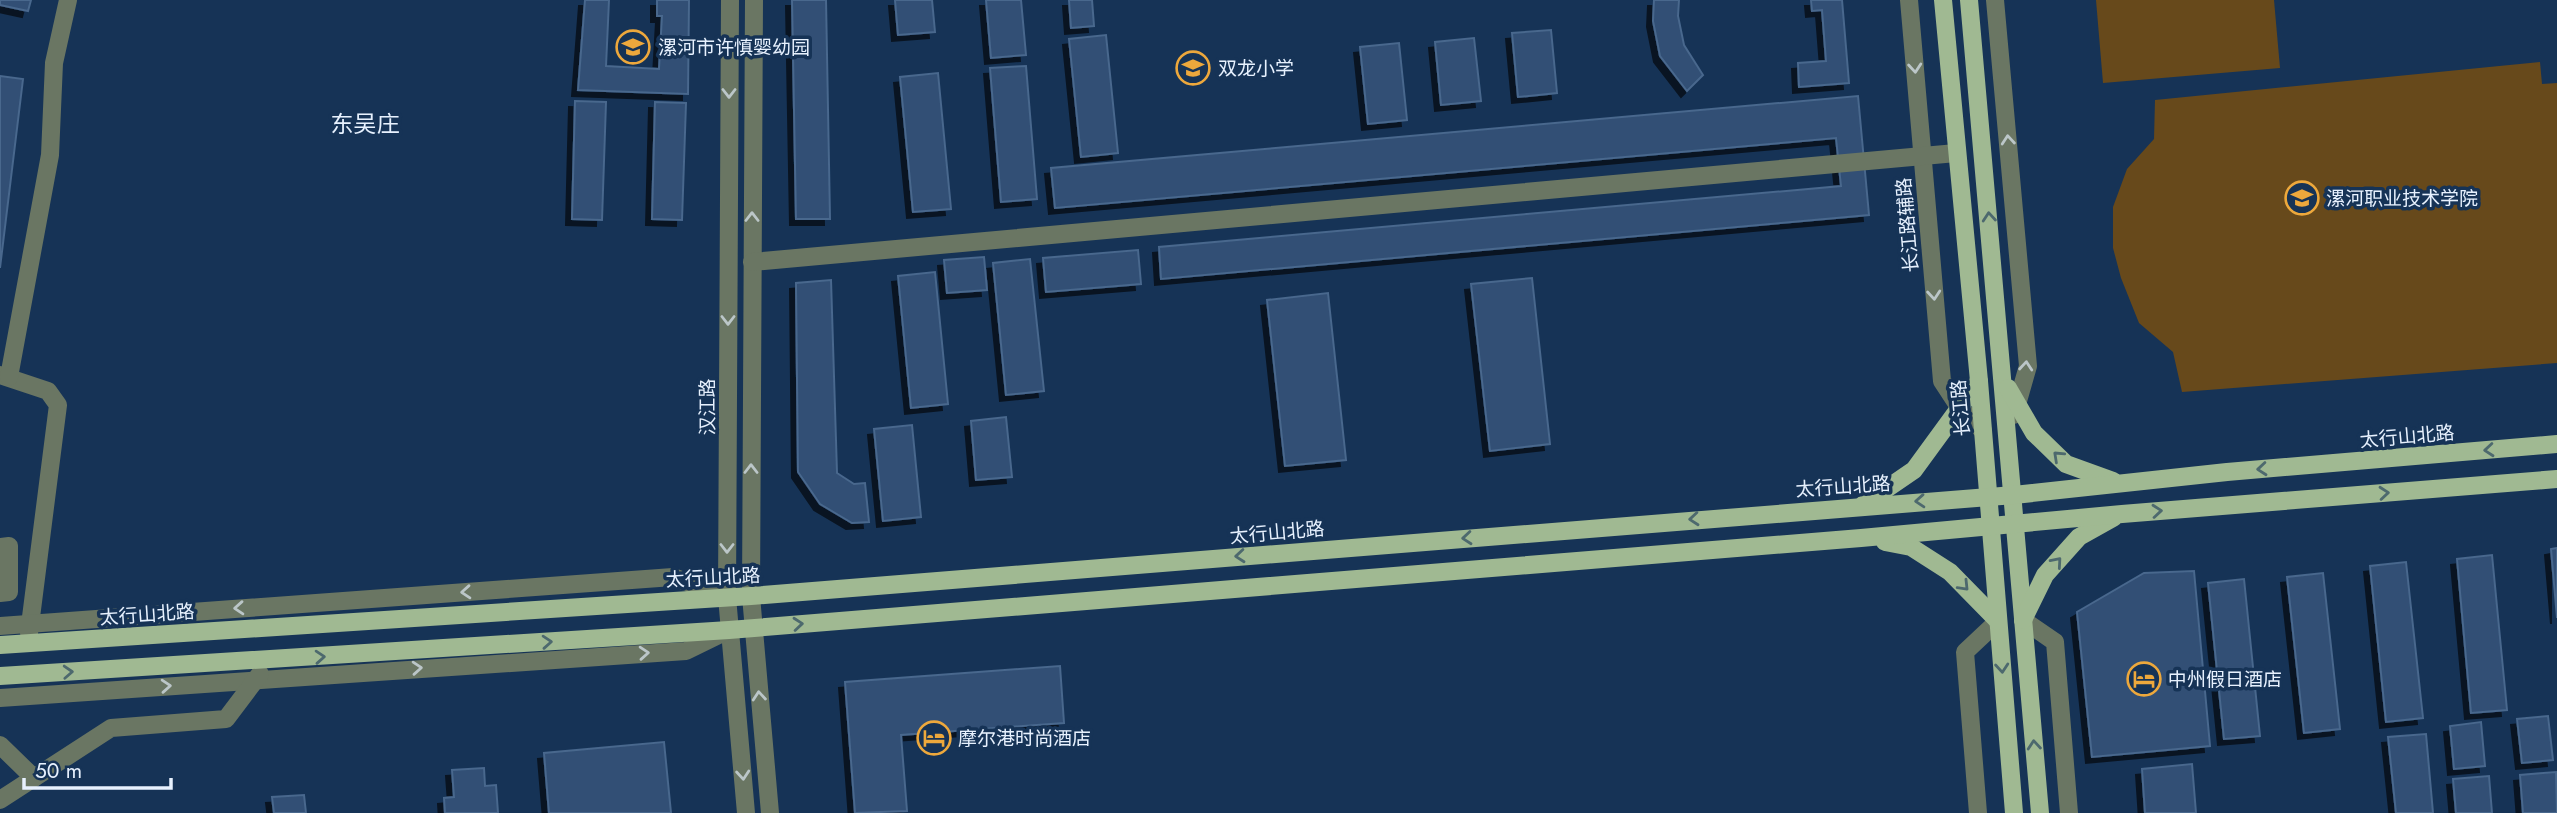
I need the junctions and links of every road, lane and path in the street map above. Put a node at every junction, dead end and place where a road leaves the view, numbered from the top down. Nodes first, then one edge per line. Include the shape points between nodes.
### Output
1 (68, 0) edge
2 (730, 0) edge
3 (754, 0) edge
4 (1909, 0) edge
5 (1943, 0) edge
6 (1969, 0) edge
7 (1995, 0) edge
8 (1956, 153) junction
9 (1922, 156) junction
10 (752, 262) junction
11 (4, 376) edge
12 (2003, 379) junction
13 (1979, 381) junction
14 (1959, 407) junction
15 (2017, 407) junction
16 (1983, 431) junction
17 (2008, 432) junction
18 (2557, 444) edge
19 (2557, 479) edge
20 (2120, 483) junction
21 (2014, 495) junction
22 (1989, 496) junction
23 (1862, 506) junction
24 (2122, 514) junction
25 (2016, 523) junction
26 (1990, 527) junction
27 (1861, 538) junction
28 (0, 547) edge
29 (0, 593) edge
30 (751, 596) junction
31 (727, 597) junction
32 (2023, 620) junction
33 (1998, 621) junction
34 (30, 623) junction
35 (0, 626) edge
36 (752, 628) junction
37 (729, 630) junction
38 (27, 643) junction
39 (0, 645) edge
40 (271, 660) junction
41 (0, 676) edge
42 (256, 679) junction
43 (0, 698) edge
44 (0, 745) edge
45 (34, 778) junction
46 (0, 800) edge
47 (746, 813) edge
48 (769, 813) edge
49 (1978, 813) edge
50 (2014, 813) edge
51 (2040, 813) edge
52 (2069, 813) edge

1 - 11 street via 54,63 50,155
2 -> 31 street, 汉江路
10 -> 3 street
4 -> 9 street, 长江路辅路
5 - 8 main road, 长江路
12 -> 6 main road
15 -> 7 street via 2028,366
8 - 9 street
8 - 13 main road, 长江路
9 - 10 street
9 -> 14 street, 长江路辅路 via 1942,381
30 -> 10 street
11 - 34 street via 48,391 58,405
12 - 15 main road
12 - 17 main road
13 - 14 main road
13 - 16 main road, 长江路
14 - 16 street, 长江路辅路
14 - 23 main road via 1914,470
15 - 17 street
20 -> 15 main road via 2066,464 2034,433
16 - 22 main road, 长江路
17 - 21 main road
18 -> 20 main road, 太行山北路
24 -> 19 main road
20 - 21 main road, 太行山北路
21 - 22 main road, 太行山北路
21 - 25 main road
22 -> 23 main road, 太行山北路
22 - 26 main road, 长江路
23 -> 30 main road, 太行山北路
24 - 25 main road
32 -> 24 main road via 2045,575 2079,537
25 - 26 main road
25 - 32 main road
26 - 27 main road
26 - 33 main road, 长江路
27 -> 33 main road via 1911,547 1950,572
36 -> 27 main road
28 - 29 street via 9,546 9,592
30 - 31 main road, 太行山北路
30 - 36 street
31 -> 34 street via 673,577
31 - 37 street, 汉江路
31 - 38 main road, 太行山北路
51 -> 32 main road
32 - 52 street via 2055,642
33 - 49 street via 1965,652
33 -> 50 main road, 长江路
34 - 35 street
34 - 38 street
36 - 37 main road
48 -> 36 street
40 -> 37 main road
42 -> 37 street via 686,651
37 -> 47 street, 汉江路
38 - 39 main road, 太行山北路
41 -> 40 main road
40 - 42 street
43 -> 42 street
42 - 45 street via 226,719 111,728
44 - 45 street
45 - 46 street

